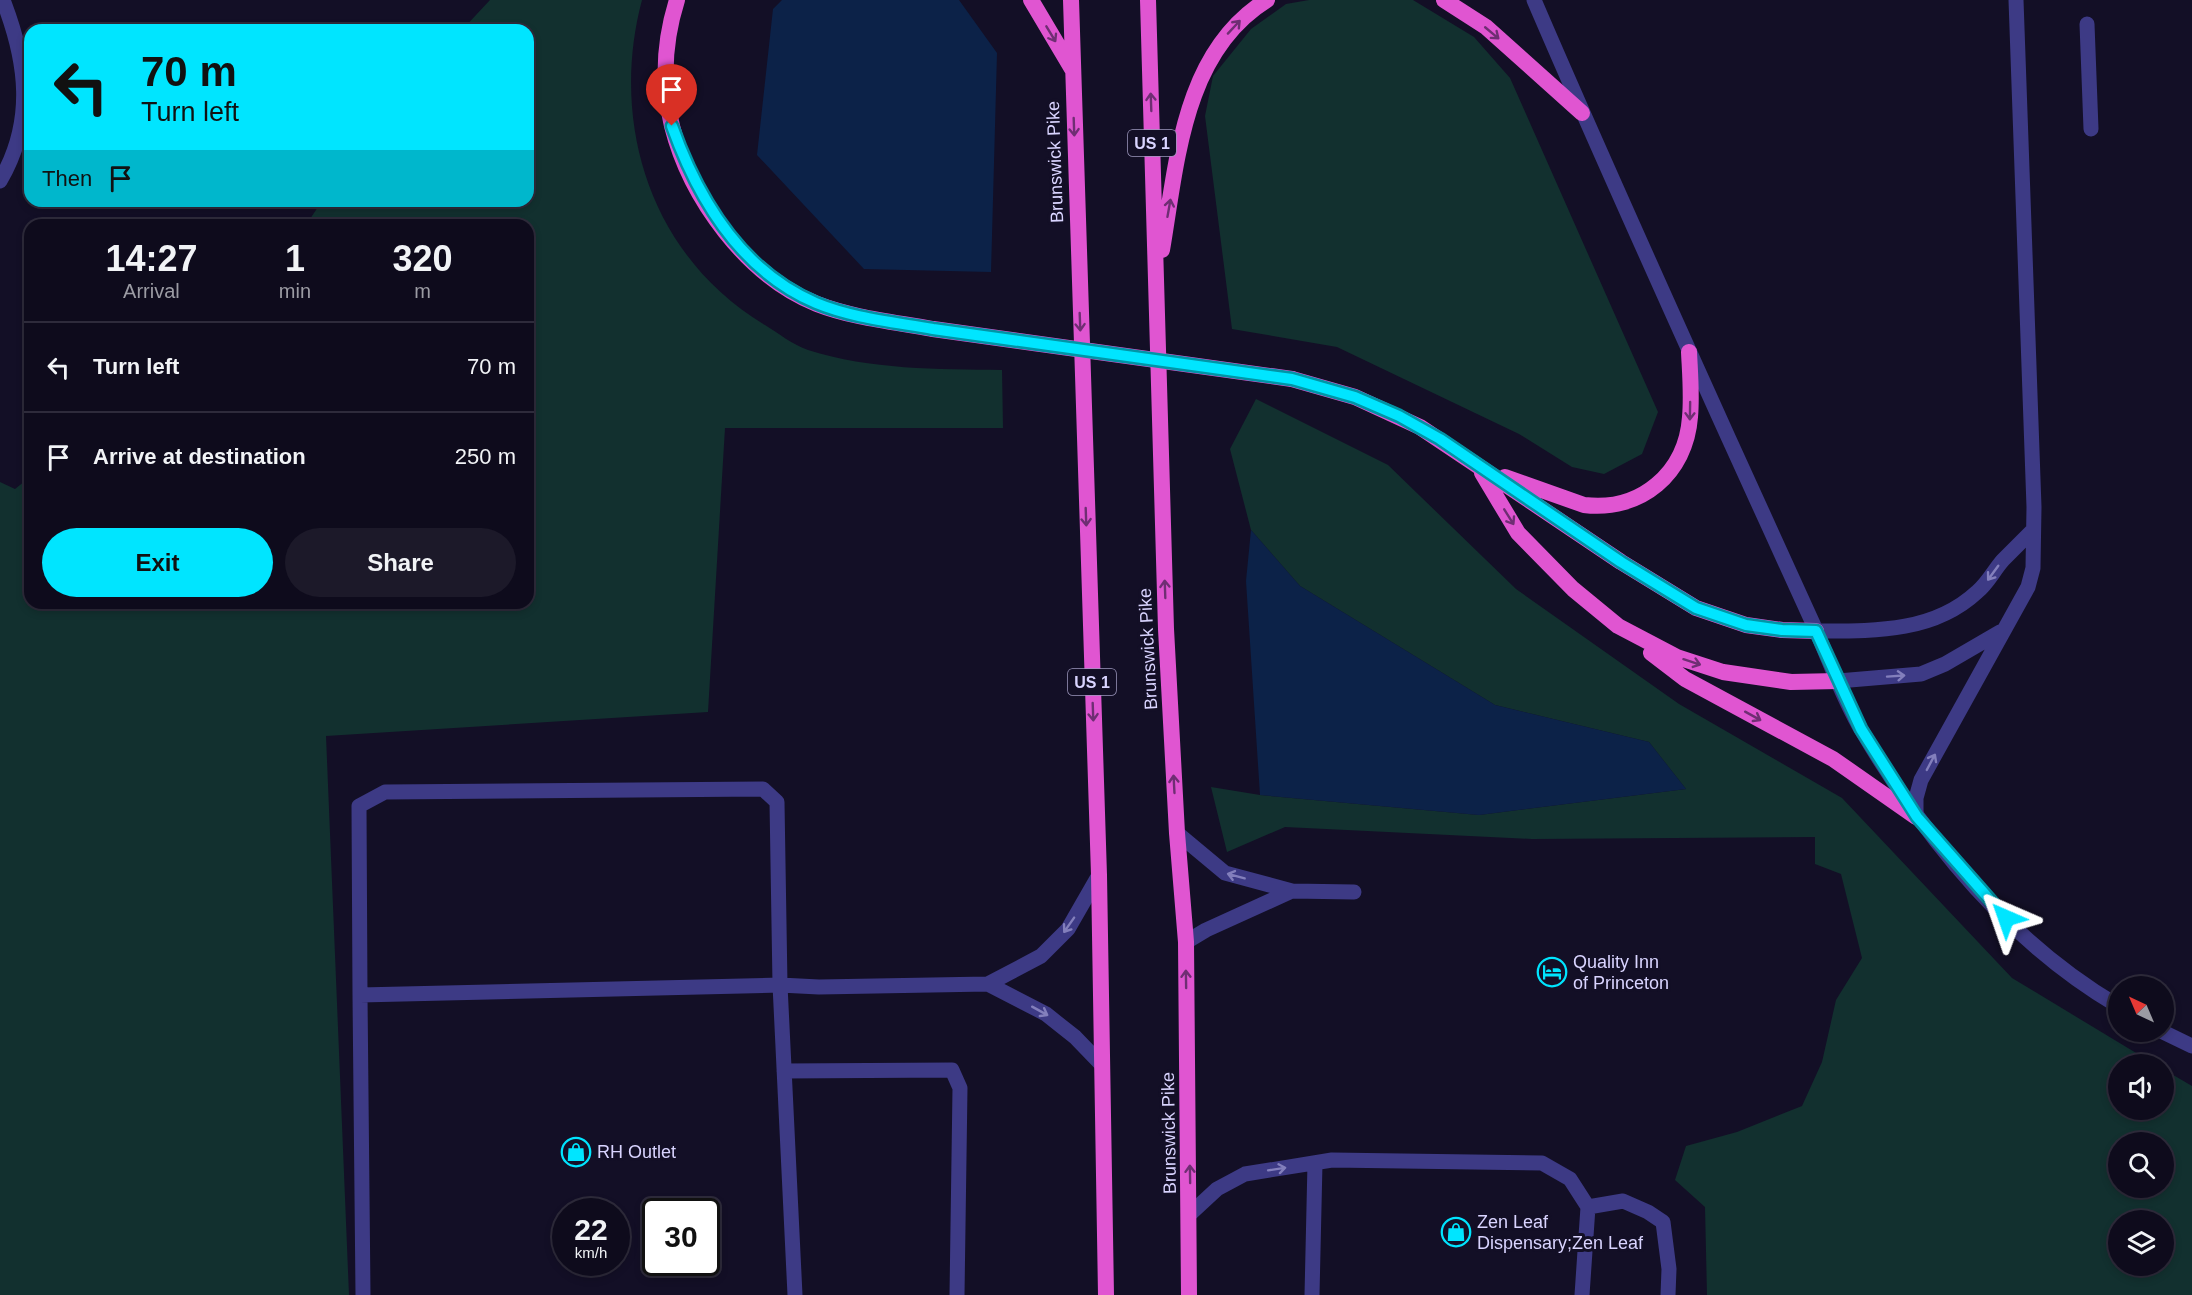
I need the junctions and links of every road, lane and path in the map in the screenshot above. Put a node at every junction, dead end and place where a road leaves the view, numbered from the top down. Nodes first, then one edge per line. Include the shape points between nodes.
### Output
1 (3, 0) edge
2 (677, 0) edge
3 (1031, 0) edge
4 (1071, 0) edge
5 (1148, 0) edge
6 (1267, 0) edge
7 (1444, 0) edge
8 (1534, 0) edge
9 (2016, 0) edge
10 (2087, 24) dead end
11 (1072, 69) junction
12 (1582, 113) junction
13 (2091, 129) dead end
14 (0, 181) edge
15 (1155, 286) junction
16 (1689, 352) junction
17 (1478, 468) junction
18 (2032, 530) junction
19 (1617, 626) junction
20 (1816, 631) junction
21 (2000, 632) junction
22 (1838, 681) junction
23 (1917, 817) junction
24 (1177, 833) junction
25 (1099, 875) junction
26 (1292, 891) junction
27 (1354, 892) dead end
28 (1186, 942) junction
29 (988, 984) junction
30 (780, 985) junction
31 (360, 995) junction
32 (2108, 999) edge
33 (2174, 1037) edge
34 (2192, 1046) edge
35 (1102, 1065) junction
36 (784, 1071) junction
37 (1315, 1163) junction
38 (1588, 1207) junction
39 (1191, 1214) junction
40 (363, 1295) edge
41 (795, 1295) edge
42 (957, 1295) edge
43 (1106, 1295) edge
44 (1189, 1295) edge
45 (1312, 1295) edge
46 (1582, 1295) edge
47 (1668, 1295) edge

1 - 14 street via 18,39 24,84 21,126
2 - 17 highway, bridge via 669,25 666,60 672,126 694,182 729,234 757,265 789,289 817,304 933,329 1292,379 1355,397 1399,416 1440,439
3 -> 11 highway
4 - 11 highway, Brunswick Pike / US 1
15 -> 5 highway, Brunswick Pike / US 1
15 -> 6 highway via 1191,102 1220,43 1235,25
7 -> 12 highway via 1486,27
8 - 12 street
9 - 18 street
10 - 13 street
11 -> 25 highway, Brunswick Pike / US 1
12 - 16 street
24 -> 15 highway, Brunswick Pike / US 1
16 -> 17 highway via 1690,417 1683,450 1667,476 1643,496 1621,504 1584,505
16 - 20 street
17 -> 19 highway via 1518,533 1573,589
17 - 20 highway via 1696,608 1746,625
18 -> 20 street via 1978,592 1946,615 1913,626
18 - 21 street via 2033,568 2028,587
19 -> 22 highway via 1677,657 1723,672 1791,682
19 -> 23 highway via 1685,679 1833,759
20 - 22 street
22 -> 21 street via 1921,674
23 -> 21 street via 1916,798 1921,780
22 - 23 street via 1861,729
23 - 32 street via 2006,918
26 -> 24 street via 1226,873
24 - 28 highway, Brunswick Pike / US 1
25 -> 29 street via 1068,929 1041,956
25 - 35 highway, Brunswick Pike / US 1
26 - 27 street
26 - 28 street
39 -> 28 highway, Brunswick Pike / US 1
29 - 30 street
29 -> 35 street via 1046,1014
30 - 31 street
30 - 31 street via 777,802 763,789 386,792 358,806
30 - 36 street
31 - 40 street
33 - 34 street
35 - 43 highway, Brunswick Pike / US 1
36 - 41 street
36 - 42 street via 952,1070 960,1088
37 - 38 street via 1542,1163 1570,1179
39 -> 37 street via 1216,1189 1245,1174
37 - 45 street
38 - 46 street
38 - 47 street via 1623,1201 1663,1222
39 - 44 highway, Brunswick Pike / US 1

